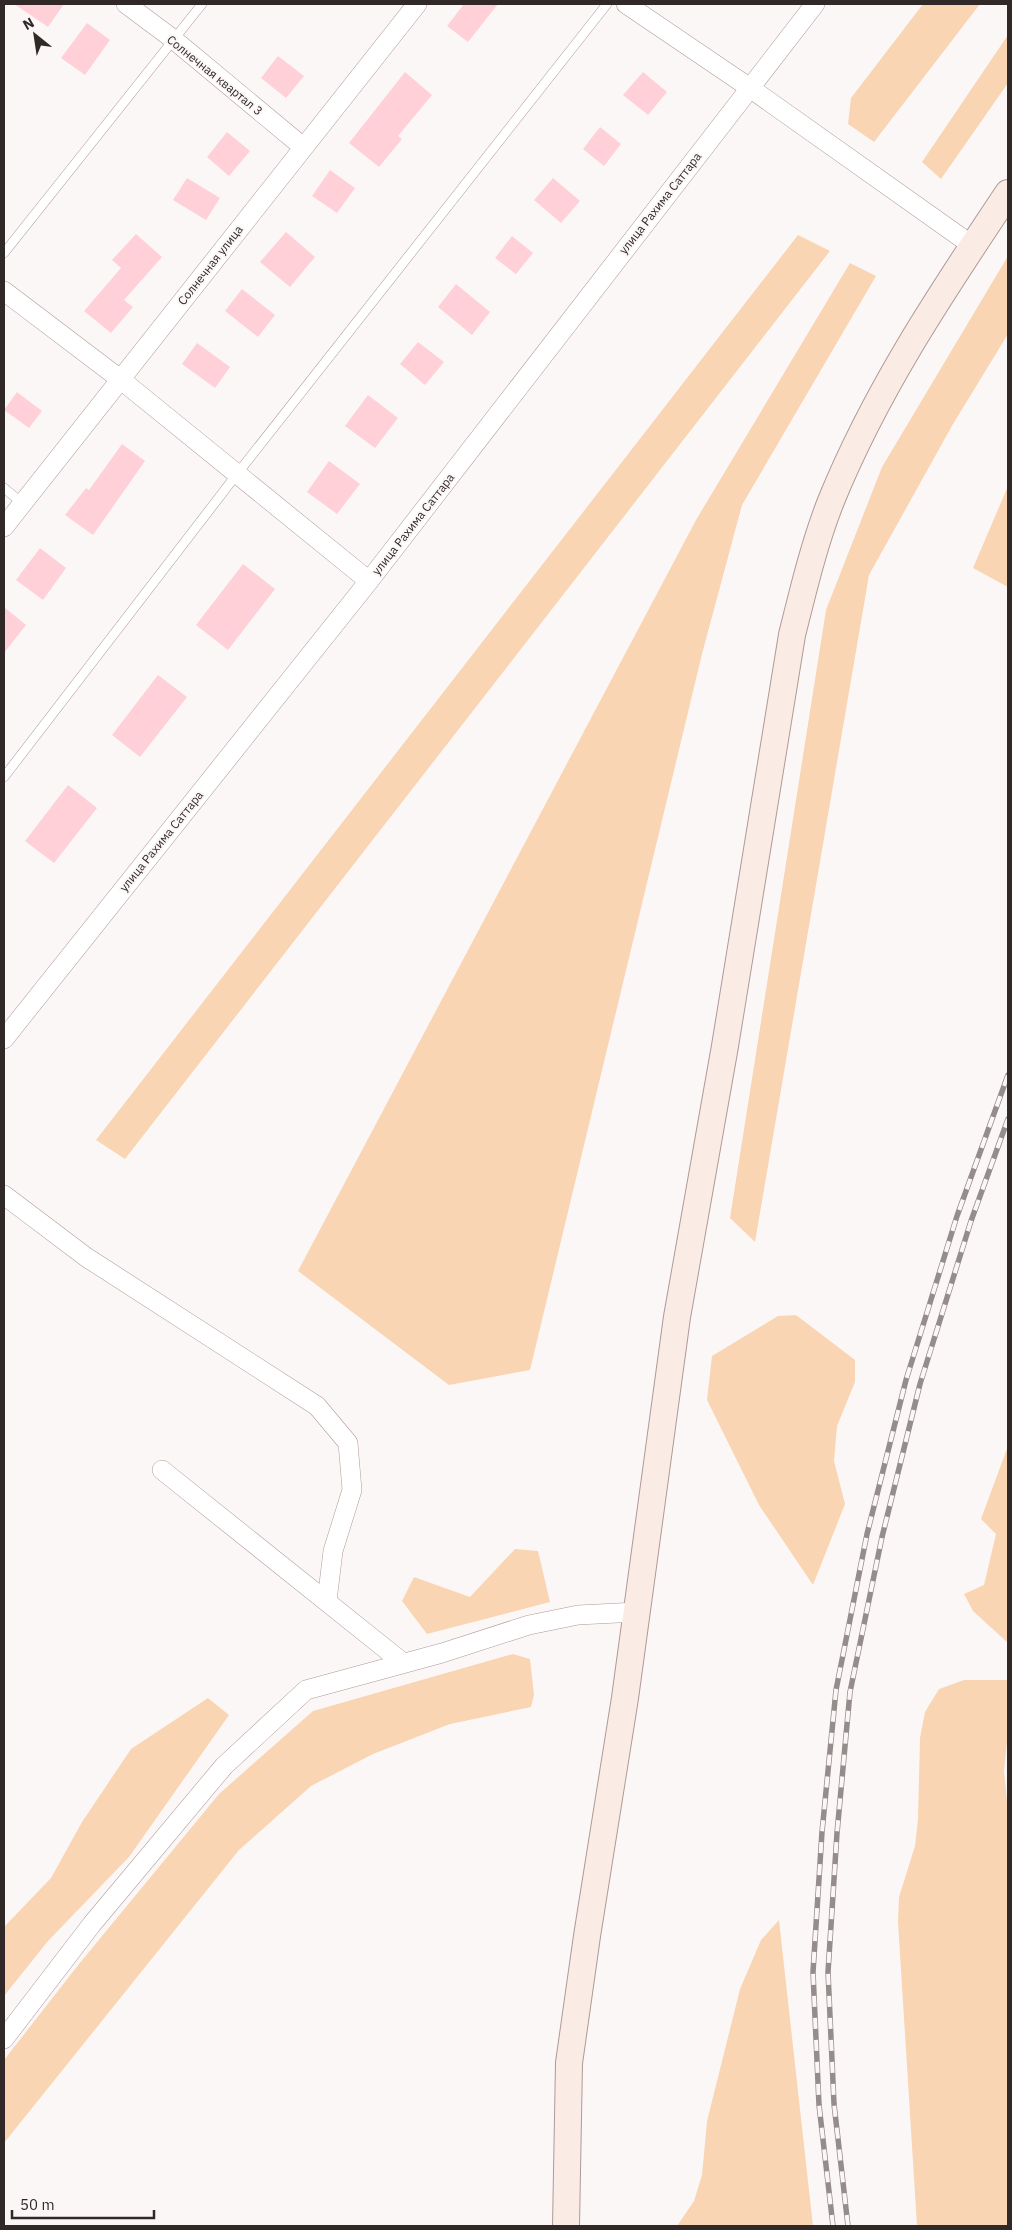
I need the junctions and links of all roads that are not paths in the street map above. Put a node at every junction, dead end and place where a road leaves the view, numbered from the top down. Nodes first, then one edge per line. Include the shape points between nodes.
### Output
1 (126, 4) edge
2 (202, 4) edge
3 (417, 4) edge
4 (607, 4) edge
5 (626, 4) edge
6 (815, 4) edge
7 (173, 39) junction
8 (750, 88) junction
9 (303, 147) junction
10 (1008, 193) edge
11 (973, 246) junction
12 (4, 253) edge
13 (4, 291) edge
14 (120, 379) junction
15 (237, 474) junction
16 (4, 488) edge
17 (22, 503) junction
18 (4, 527) edge
19 (369, 581) junction
20 (4, 777) edge
21 (4, 1038) edge
22 (4, 1195) edge
23 (162, 1470) dead end
24 (327, 1601) junction
25 (637, 1612) junction
26 (402, 1662) junction
27 (4, 2039) edge
28 (566, 2226) edge

1 - 7 street, Солнечная квартал 3
2 - 7 lane
3 - 9 street, Солнечная улица
4 - 15 lane
5 - 8 street
6 - 8 street, улица Рахима Саттара
7 - 9 street, Солнечная квартал 3
7 - 12 lane
8 - 11 street
8 - 19 street, улица Рахима Саттара
9 - 14 street, Солнечная улица
10 - 11 main road
11 - 25 main road via 910,341 867,420 830,502 806,579 792,636 677,1317
13 - 14 street
14 - 15 street
14 - 17 street, Солнечная улица
15 - 19 street
15 - 20 lane
16 - 17 lane
17 - 18 street, Солнечная улица
19 - 21 street, улица Рахима Саттара
22 - 24 street via 86,1257 317,1406 348,1443 352,1490 333,1552
23 - 24 street
24 - 26 street
25 - 26 street via 578,1615 529,1625 442,1653
25 - 28 main road via 569,2063
26 - 27 street via 306,1690 224,1766 92,1924

